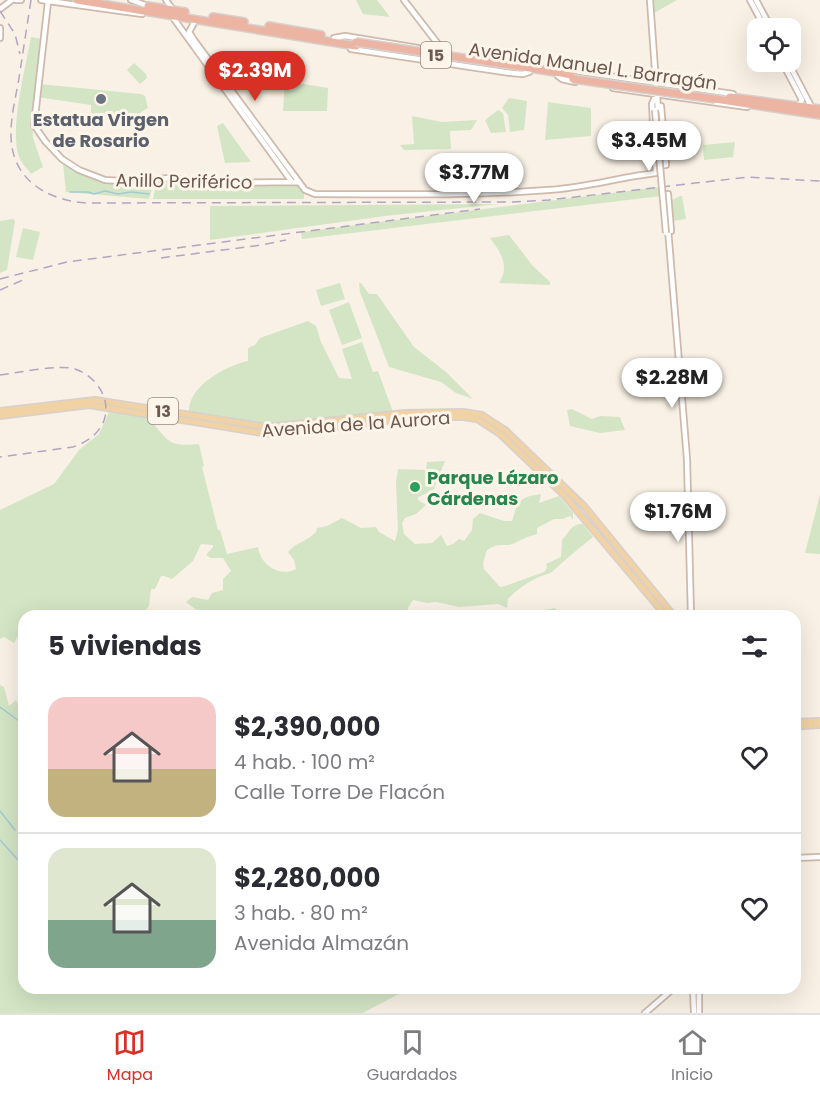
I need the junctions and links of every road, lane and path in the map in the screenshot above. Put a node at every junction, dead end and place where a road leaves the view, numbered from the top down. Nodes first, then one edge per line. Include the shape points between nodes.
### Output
1 (14, 0) edge
2 (21, 0) edge
3 (77, 0) edge
4 (131, 0) edge
5 (158, 0) edge
6 (166, 0) edge
7 (404, 0) edge
8 (650, 0) edge
9 (750, 0) edge
10 (756, 0) edge
11 (45, 1) edge
12 (110, 2) edge
13 (148, 6) junction
14 (164, 8) junction
15 (0, 9) edge
16 (173, 10) junction
17 (760, 18) edge
18 (766, 18) edge
19 (174, 19) junction
20 (194, 23) junction
21 (227, 24) junction
22 (0, 28) edge
23 (187, 33) junction
24 (0, 38) edge
25 (335, 40) junction
26 (409, 46) junction
27 (441, 52) junction
28 (406, 57) junction
29 (472, 57) junction
30 (482, 58) junction
31 (441, 61) junction
32 (471, 66) junction
33 (482, 68) junction
34 (529, 70) junction
35 (788, 72) edge
36 (791, 72) edge
37 (560, 74) junction
38 (628, 79) junction
39 (654, 82) junction
40 (796, 85) junction
41 (627, 90) junction
42 (655, 97) junction
43 (752, 103) junction
44 (799, 104) junction
45 (813, 106) edge
46 (820, 115) edge
47 (665, 151) junction
48 (656, 152) junction
49 (283, 166) junction
50 (657, 166) junction
51 (285, 173) junction
52 (292, 182) junction
53 (299, 182) junction
54 (279, 183) junction
55 (668, 194) dead end
56 (667, 231) junction
57 (669, 240) junction
58 (673, 291) junction
59 (2, 410) edge
60 (0, 416) edge
61 (301, 428) junction
62 (608, 541) junction
63 (638, 571) junction
64 (633, 576) junction
65 (661, 610) edge
66 (669, 610) edge
67 (691, 610) edge
68 (820, 723) edge
69 (801, 724) edge
70 (820, 857) edge
71 (801, 858) edge
72 (667, 994) edge
73 (693, 994) edge
74 (699, 994) edge
75 (645, 1013) edge
76 (694, 1013) edge
77 (699, 1013) edge

1 - 2 street
1 - 15 street
3 - 12 highway, Avenida Manuel L. Barragán / 15
4 - 13 street
5 - 14 street
6 - 16 street
7 - 27 street
8 - 39 street
9 - 17 street
10 - 18 street
11 - 19 street
11 - 54 street, Anillo Periférico via 34,125 62,159 110,181 172,178
12 - 13 highway, Avenida Manuel L. Barragán / 15
12 - 21 highway, Avenida Manuel L. Barragán / 15
13 - 14 highway, Avenida Manuel L. Barragán / 15
14 - 16 highway, Avenida Manuel L. Barragán / 15
16 - 25 highway, Avenida Manuel L. Barragán / 15
19 - 20 street
19 - 23 street
20 - 21 street
20 - 23 street
21 - 25 highway, Avenida Manuel L. Barragán / 15
22 - 24 street
23 - 49 street
25 - 26 street via 345,36
25 - 28 street via 343,47
25 - 34 highway, Avenida Manuel L. Barragán / 15, bridge
26 - 27 street
26 - 28 street via 411,53
27 - 29 street
27 - 31 street
28 - 31 street
29 - 30 street
29 - 32 street via 476,62
30 - 33 street
30 - 34 street via 523,63
31 - 32 street
32 - 33 street
33 - 34 street via 522,74
34 - 37 highway, Avenida Manuel L. Barragán / 15
35 - 40 street
36 - 40 street
37 - 38 street via 568,70
37 - 41 street via 570,81
37 - 43 highway, Avenida Manuel L. Barragán / 15, bridge
38 - 39 street
38 - 41 street
39 - 42 street
39 - 43 street via 740,96
40 - 44 street
40 - 45 street
41 - 42 street
42 - 43 street via 738,106
42 - 47 street via 661,105
42 - 48 street via 652,104
42 - 56 street, bridge
43 - 44 highway, Avenida Manuel L. Barragán / 15
43 - 46 highway, Avenida Manuel L. Barragán / 15
44 - 45 highway, Avenida Manuel L. Barragán / 15
47 - 48 street
47 - 50 street via 666,165
48 - 50 street
49 - 51 street
49 - 53 street
50 - 53 street via 657,173 586,186 496,193 315,194
51 - 52 street
51 - 54 street
52 - 53 street, Anillo Periférico
52 - 54 street, Anillo Periférico
55 - 57 street
56 - 57 street
56 - 58 street
57 - 58 street
58 - 67 street via 687,459
59 - 61 main road, Avenida de la Aurora / 13 via 95,400 260,427
60 - 61 main road, Avenida de la Aurora / 13 via 89,405 258,433
61 - 62 main road, Avenida de la Aurora / 13 via 405,412 463,414 477,419 500,434
62 - 63 main road, 13
62 - 64 main road, 13
63 - 64 main road
63 - 66 main road, 13
64 - 65 main road, 13
68 - 69 main road
70 - 71 street
72 - 75 street
73 - 76 street
74 - 77 street

